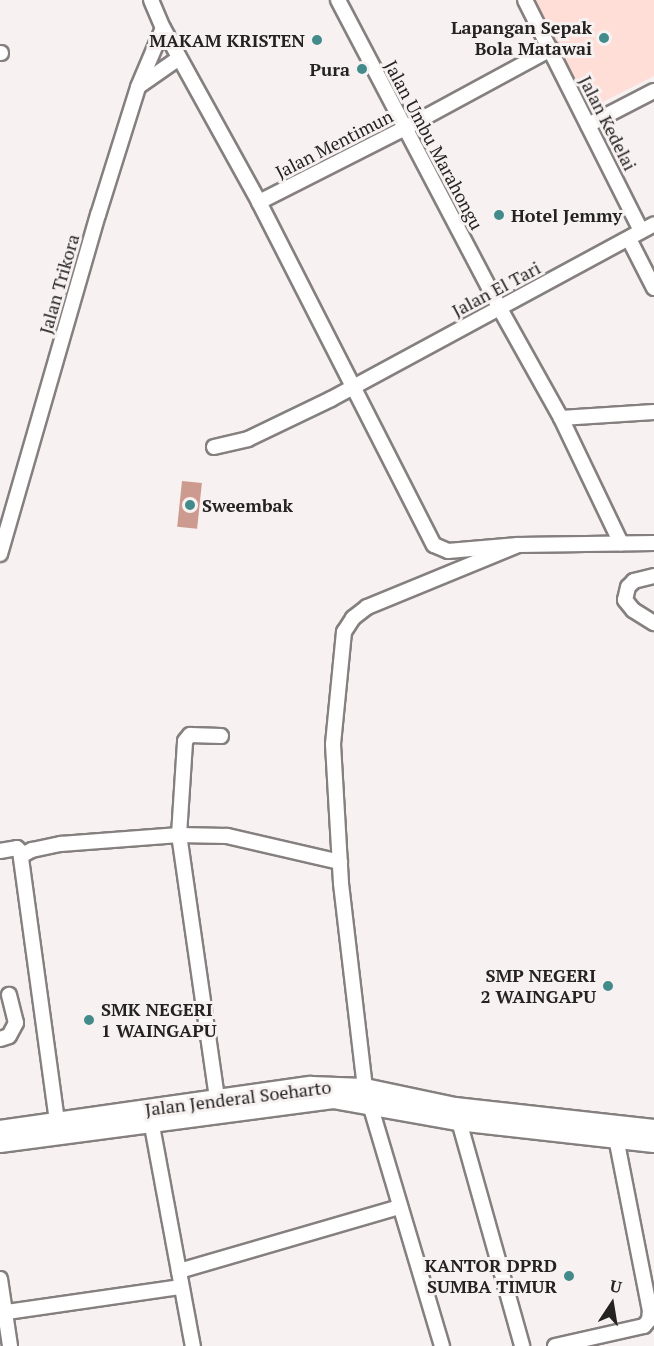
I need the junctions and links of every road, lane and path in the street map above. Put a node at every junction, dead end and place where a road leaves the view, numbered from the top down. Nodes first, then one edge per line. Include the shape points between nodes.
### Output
1 (151, 0) edge
2 (338, 0) edge
3 (525, 0) edge
4 (163, 28) junction
5 (550, 49) junction
6 (179, 58) junction
7 (138, 87) junction
8 (654, 91) edge
9 (588, 125) junction
10 (405, 128) junction
11 (259, 202) junction
12 (648, 227) edge
13 (628, 239) junction
14 (654, 288) edge
15 (499, 307) junction
16 (355, 387) junction
17 (654, 412) edge
18 (561, 417) junction
19 (214, 447) dead end
20 (621, 543) junction
21 (654, 543) edge
22 (518, 545) junction
23 (0, 554) edge
24 (654, 576) edge
25 (654, 623) edge
26 (221, 736) dead end
27 (179, 835) junction
28 (0, 851) edge
29 (21, 856) junction
30 (340, 862) junction
31 (9, 995) dead end
32 (0, 1039) edge
33 (367, 1096) junction
34 (217, 1098) junction
35 (457, 1114) junction
36 (150, 1115) junction
37 (57, 1121) junction
38 (654, 1129) edge
39 (0, 1130) edge
40 (616, 1137) junction
41 (0, 1143) edge
42 (654, 1143) edge
43 (400, 1207) junction
44 (179, 1271) junction
45 (0, 1279) edge
46 (181, 1287) junction
47 (2, 1312) edge
48 (10, 1346) edge
49 (193, 1346) edge
50 (442, 1346) edge
51 (522, 1346) edge
52 (555, 1346) edge

1 - 4 street
2 - 10 street, Jalan Umbu Marahongu
3 - 5 street, Jalan Kedelai
4 - 6 street
4 - 7 street, Jalan Trikora
5 - 9 street, Jalan Kedelai
5 - 10 street, Jalan Mentimun
6 - 7 street
6 - 11 street
7 - 23 street, Jalan Trikora via 33,460
8 - 9 street
9 - 12 street, Jalan Kedelai
10 - 11 street, Jalan Mentimun
10 - 15 street, Jalan Umbu Marahongu
11 - 16 street
12 - 13 street, Jalan El Tari
13 - 14 street
13 - 15 street, Jalan El Tari
15 - 16 street, Jalan El Tari
15 - 18 street, Jalan Umbu Marahongu
16 - 19 street, Jalan El Tari via 248,439
16 - 22 street via 434,545 448,551
17 - 18 street
18 - 20 street, Jalan Umbu Marahongu
20 - 21 street
20 - 22 street
22 - 30 street via 367,607 353,618 345,632 333,744
24 - 25 street via 634,582 628,587 625,600
26 - 27 street via 190,735 185,741
27 - 29 street via 55,845
27 - 30 street via 237,837
27 - 34 street
28 - 29 street via 17,848
29 - 37 street
30 - 33 street
31 - 32 street via 16,1023 9,1036
33 - 34 main road, Jalan Jenderal Soeharto via 311,1086
33 - 35 main road, Jalan Jenderal Soeharto
33 - 36 main road, Jalan Jenderal Soeharto
33 - 43 street
34 - 36 main road, Jalan Jenderal Soeharto
35 - 38 main road, Jalan Jenderal Soeharto
35 - 40 main road, Jalan Jenderal Soeharto
35 - 51 street
36 - 37 main road, Jalan Jenderal Soeharto
36 - 41 main road, Jalan Jenderal Soeharto
36 - 44 street
37 - 39 main road, Jalan Jenderal Soeharto
40 - 42 main road, Jalan Jenderal Soeharto
40 - 52 street via 649,1320 644,1326
43 - 44 street
43 - 50 street
44 - 46 street
45 - 47 street
46 - 47 street
46 - 49 street
47 - 48 street

